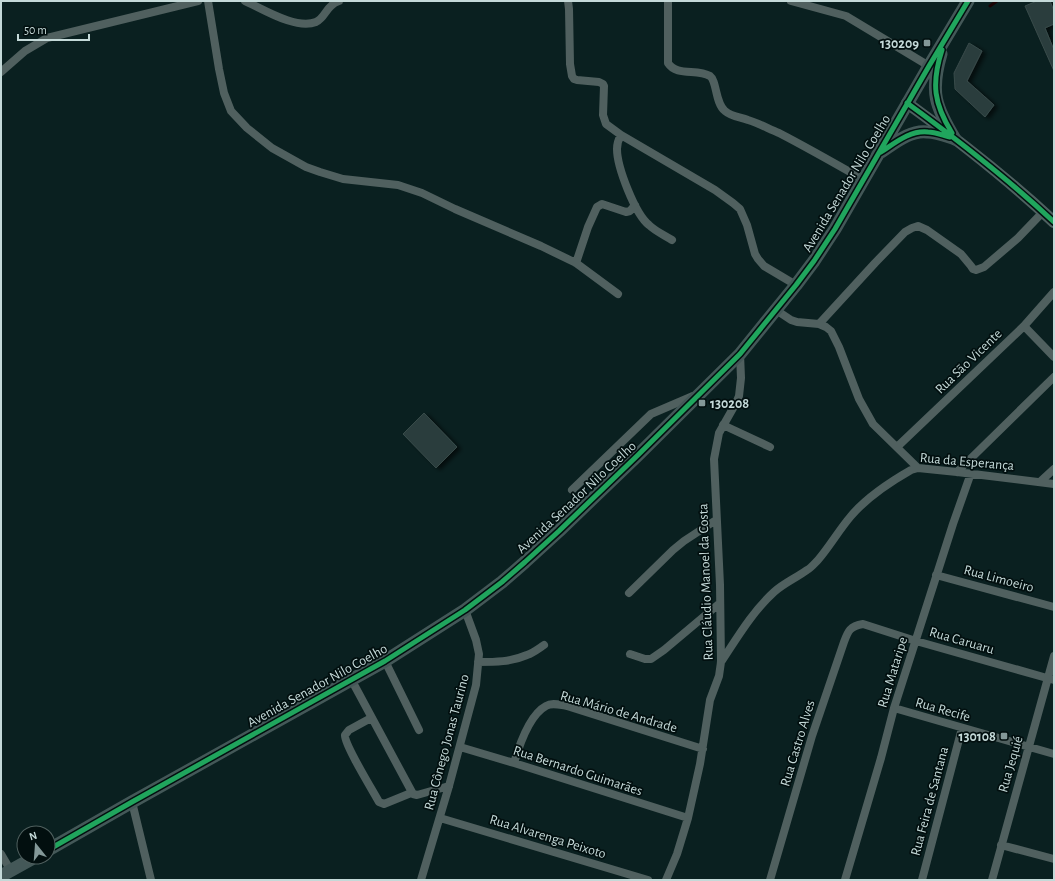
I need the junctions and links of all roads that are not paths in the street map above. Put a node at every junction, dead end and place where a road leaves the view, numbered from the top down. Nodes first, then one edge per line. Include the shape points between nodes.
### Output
1 (198, 1) edge
2 (208, 1) edge
3 (245, 1) edge
4 (339, 1) edge
5 (568, 1) edge
6 (668, 1) edge
7 (791, 1) edge
8 (968, 1) edge
9 (947, 36) junction
10 (929, 66) junction
11 (1, 72) edge
12 (908, 103) junction
13 (621, 135) junction
14 (956, 138) junction
15 (880, 152) junction
16 (864, 180) junction
17 (635, 205) junction
18 (1043, 212) junction
19 (1054, 222) edge
20 (672, 240) dead end
21 (576, 263) junction
22 (796, 284) junction
23 (1054, 292) edge
24 (618, 294) dead end
25 (776, 310) junction
26 (819, 324) junction
27 (1024, 326) junction
28 (740, 354) junction
29 (1054, 357) edge
30 (1054, 377) edge
31 (702, 392) junction
32 (723, 425) junction
33 (770, 447) dead end
34 (897, 447) junction
35 (918, 468) junction
36 (1054, 469) edge
37 (957, 472) junction
38 (971, 473) junction
39 (1040, 481) junction
40 (1054, 484) edge
41 (572, 490) dead end
42 (716, 520) junction
43 (936, 575) junction
44 (629, 593) dead end
45 (720, 603) junction
46 (1054, 607) edge
47 (466, 610) junction
48 (863, 624) joint
49 (916, 641) junction
50 (544, 645) dead end
51 (630, 654) dead end
52 (1054, 656) edge
53 (385, 661) junction
54 (478, 662) junction
55 (721, 662) junction
56 (351, 680) junction
57 (1051, 680) edge
58 (894, 708) junction
59 (371, 718) junction
60 (962, 728) junction
61 (419, 730) dead end
62 (460, 747) junction
63 (1029, 748) junction
64 (703, 749) junction
65 (1054, 754) edge
66 (514, 763) junction
67 (449, 786) junction
68 (412, 792) junction
69 (132, 802) junction
70 (440, 818) junction
71 (688, 818) junction
72 (56, 845) edge
73 (1001, 845) junction
74 (1, 854) edge
75 (1054, 859) edge
76 (21, 865) edge
77 (6, 874) edge
78 (151, 880) edge
79 (421, 880) edge
80 (648, 880) edge
81 (666, 880) edge
82 (770, 880) edge
83 (845, 880) edge
84 (922, 880) edge
85 (992, 880) edge

1 - 11 street via 47,38
2 - 21 street via 224,94 231,111 272,148 306,167 343,179 398,185 422,193
3 - 4 street via 289,22 306,24 316,22
5 - 13 street via 572,76 577,80 604,84 604,121
6 - 16 street via 670,67 710,76 719,103 725,111 779,133
7 - 10 street via 846,16
8 - 9 main road, Avenida Senador Nilo Coelho
9 - 10 main road, Avenida Senador Nilo Coelho
9 - 14 main road via 936,73 935,87 939,108
10 - 12 main road, Avenida Senador Nilo Coelho
12 - 14 street
12 - 15 main road, Avenida Senador Nilo Coelho
13 - 17 street via 617,150 619,161
13 - 22 street via 734,203 740,209 747,225 758,260
14 - 15 main road via 926,131 919,132 902,138
14 - 18 street
15 - 16 main road, Avenida Senador Nilo Coelho
16 - 22 main road, Avenida Senador Nilo Coelho via 814,262
17 - 20 street via 648,225
17 - 21 street via 626,212 602,204 597,207
18 - 19 street
18 - 26 street via 1001,253 984,267 976,270 961,254 927,230 918,226 912,228 905,232
21 - 24 street
22 - 25 main road, Avenida Senador Nilo Coelho
23 - 27 street, Rua São Vicente
25 - 26 street via 790,320
25 - 28 main road, Avenida Senador Nilo Coelho
26 - 34 street via 831,331 859,399 873,424
27 - 29 street
27 - 34 street, Rua São Vicente
28 - 31 main road, Avenida Senador Nilo Coelho
28 - 32 street, Rua Cláudio Manoel da Costa via 739,396
30 - 37 street
31 - 41 street via 651,414
31 - 47 main road, Avenida Senador Nilo Coelho via 559,531 508,577
32 - 33 street
32 - 42 street, Rua Cláudio Manoel da Costa via 714,459
34 - 35 street
35 - 37 street, Rua da Esperança
35 - 55 street, Rua da Esperança via 862,504 808,570 783,584 762,605
36 - 39 street
37 - 38 street, Rua da Esperança
38 - 39 street, Rua da Esperança
38 - 43 street, Rua Mataripe
39 - 40 street, Rua da Esperança
42 - 44 street via 673,550
42 - 45 street, Rua Cláudio Manoel da Costa
43 - 46 street, Rua Limoeiro
43 - 49 street, Rua Mataripe
45 - 51 street via 651,659
45 - 55 street, Rua Cláudio Manoel da Costa
47 - 53 main road, Avenida Senador Nilo Coelho
47 - 54 street, Rua Cônego Jonas Taurino via 476,640
48 - 49 street, Rua Caruaru
48 - 82 street, Rua Castro Alves via 851,627 844,642 812,736
49 - 57 street, Rua Caruaru
49 - 58 street, Rua Mataripe
50 - 54 street via 514,660
52 - 57 street, Rua Jequié
53 - 56 main road, Avenida Senador Nilo Coelho
53 - 61 street
54 - 62 street, Rua Cônego Jonas Taurino via 476,685
55 - 64 street, Rua Cláudio Manoel da Costa via 710,700
56 - 59 street
56 - 69 main road, Avenida Senador Nilo Coelho
57 - 63 street, Rua Jequié
58 - 60 street, Rua Recife
58 - 83 street, Rua Mataripe
59 - 68 street
59 - 68 street via 349,730 345,740 378,800 384,804
60 - 63 street, Rua Recife
60 - 84 street, Rua Feira de Santana
62 - 66 street, Rua Bernardo Guimarães
62 - 67 street, Rua Cônego Jonas Taurino
63 - 65 street, Rua Recife
63 - 73 street, Rua Jequié
64 - 66 street, Rua Mário de Andrade via 555,704 546,706 531,721
64 - 71 street, Rua Cláudio Manoel da Costa
66 - 71 street, Rua Bernardo Guimarães
67 - 68 street via 417,795
67 - 70 street, Rua Cônego Jonas Taurino
69 - 72 main road, Avenida Senador Nilo Coelho
69 - 78 street
70 - 79 street, Rua Cônego Jonas Taurino
70 - 80 street, Rua Alvarenga Peixoto
71 - 81 street, Rua Cláudio Manoel da Costa
73 - 75 street
73 - 85 street, Rua Jequié
74 - 77 street
76 - 77 main road

